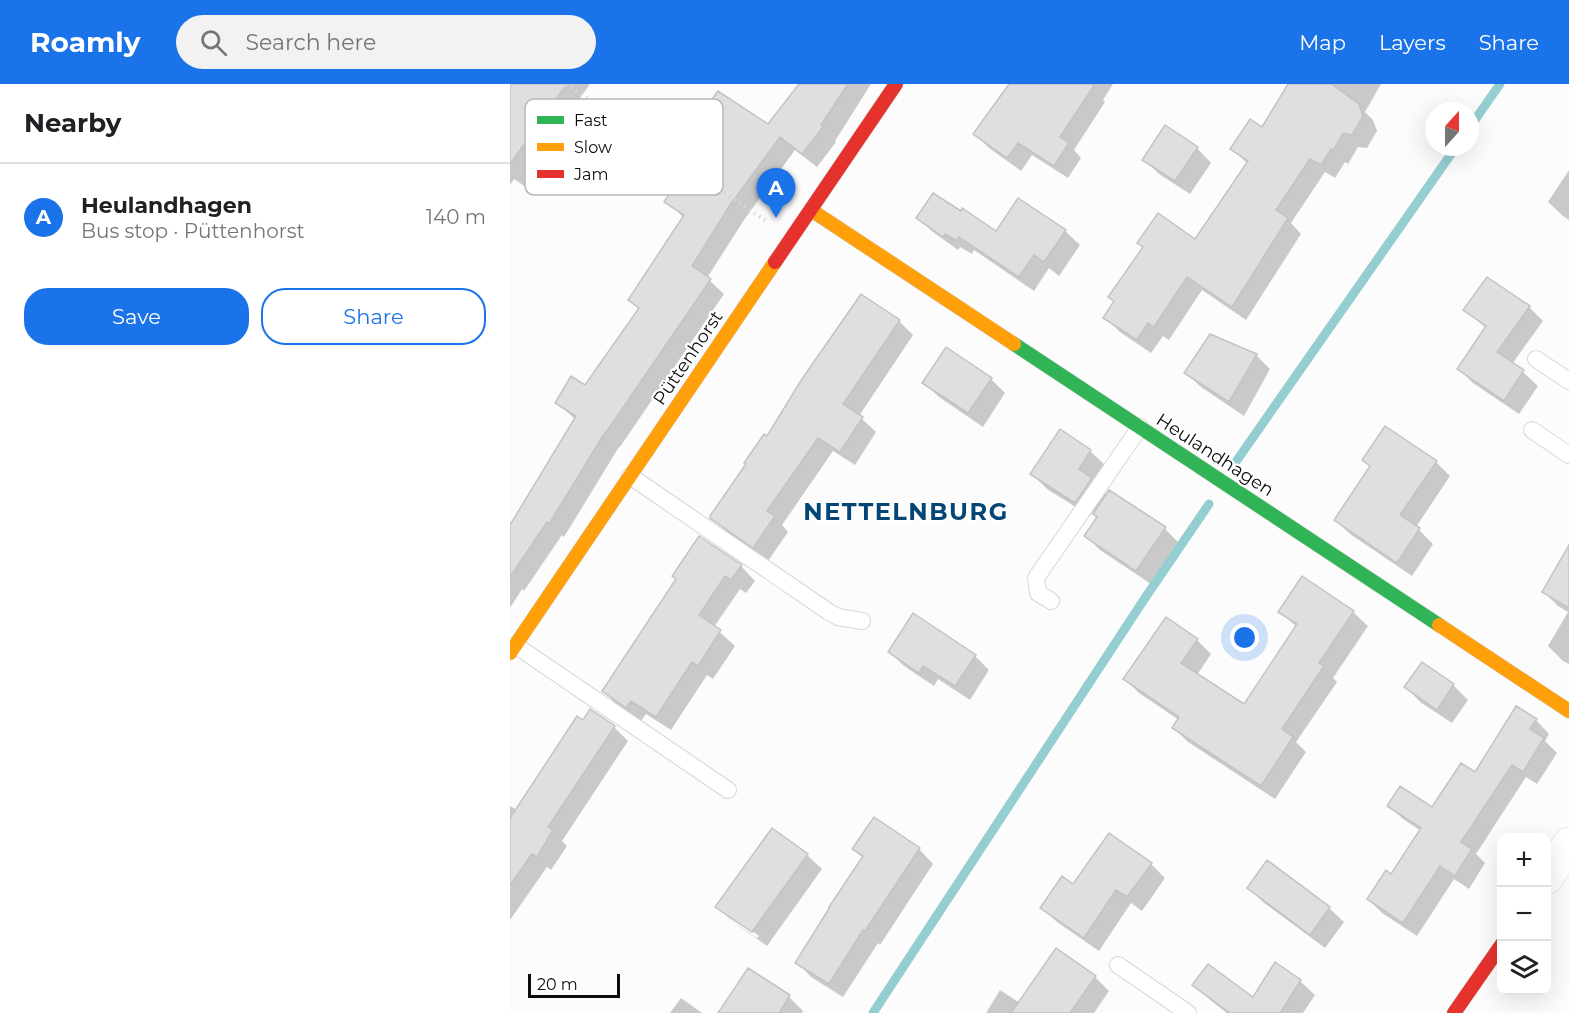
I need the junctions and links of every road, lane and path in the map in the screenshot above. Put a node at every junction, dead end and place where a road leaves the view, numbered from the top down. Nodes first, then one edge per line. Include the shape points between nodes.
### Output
1 (566, 84) edge
2 (896, 84) edge
3 (588, 99) edge
4 (723, 191) edge
5 (811, 210) junction
6 (791, 237) junction
7 (1536, 359) dead end
8 (1569, 381) edge
9 (1140, 428) junction
10 (1532, 430) dead end
11 (1569, 455) edge
12 (630, 476) junction
13 (1051, 601) dead end
14 (862, 621) dead end
15 (512, 649) edge
16 (1569, 711) edge
17 (728, 790) dead end
18 (1569, 844) edge
19 (1551, 871) edge
20 (1497, 951) edge
21 (1118, 966) dead end
22 (1188, 1013) edge
23 (1454, 1013) edge

1 - 3 path
2 - 5 street, Püttenhorst
4 - 6 path
5 - 6 street, Püttenhorst
5 - 9 street, Heulandhagen
6 - 12 street, Püttenhorst
7 - 8 lane
9 - 13 lane via 1036,578 1038,593
9 - 16 street, Heulandhagen
10 - 11 lane
12 - 14 lane via 829,612
12 - 15 street, Püttenhorst
15 - 17 lane
18 - 19 street
20 - 23 street
21 - 22 lane

